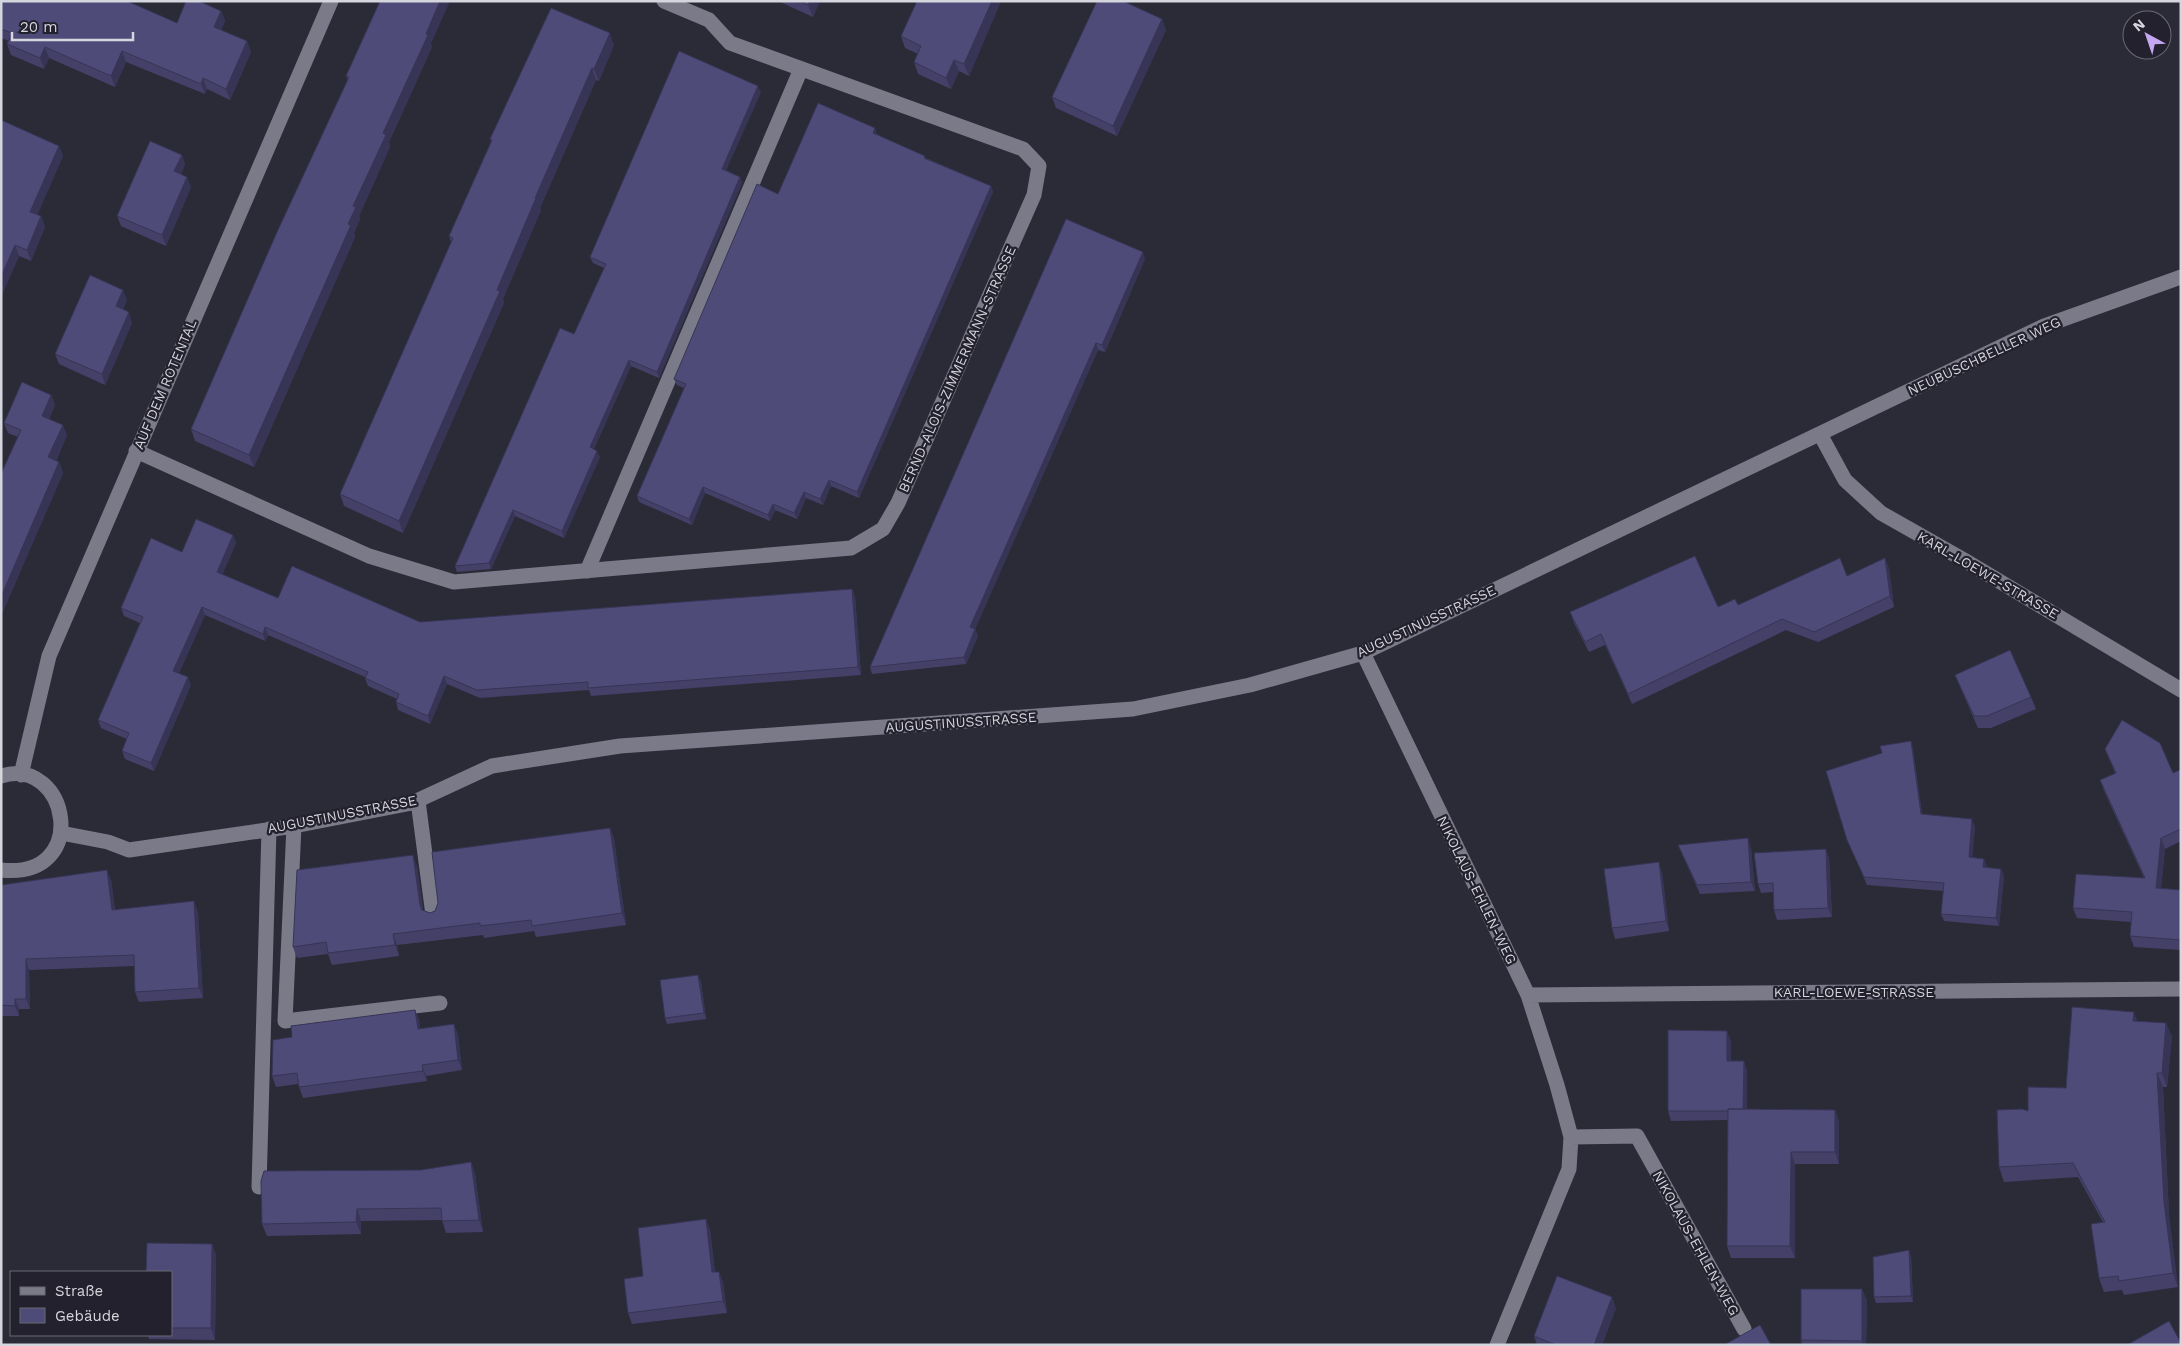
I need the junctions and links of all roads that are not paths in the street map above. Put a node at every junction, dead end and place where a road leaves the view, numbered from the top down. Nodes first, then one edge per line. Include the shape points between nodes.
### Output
1 (331, 1) edge
2 (664, 1) edge
3 (801, 69) junction
4 (2181, 277) edge
5 (1820, 434) junction
6 (136, 451) junction
7 (587, 571) junction
8 (1363, 653) junction
9 (2181, 690) edge
10 (21, 775) junction
11 (1, 776) edge
12 (418, 801) junction
13 (294, 826) junction
14 (269, 829) junction
15 (61, 833) junction
16 (1, 870) edge
17 (433, 915) edge
18 (2181, 989) edge
19 (1528, 994) junction
20 (440, 1003) dead end
21 (1571, 1137) junction
22 (259, 1187) edge
23 (1744, 1329) dead end
24 (1497, 1345) edge

1 - 6 street, AUF DEM ROTENTAL
2 - 3 street, BERND-ALOIS-ZIMMERMANN-STRASSE via 710,20 730,43
3 - 7 street
3 - 7 street, BERND-ALOIS-ZIMMERMANN-STRASSE via 1024,149 1039,166 1034,195 898,503 883,529 851,548
4 - 5 street, NEUBUSCHBELLER WEG via 2044,326
5 - 8 street, AUGUSTINUSSTRASSE
5 - 9 street, KARL-LOEWE-STRASSE via 1845,480 1881,513
6 - 7 street, BERND-ALOIS-ZIMMERMANN-STRASSE via 369,556 454,582
6 - 10 street, AUF DEM ROTENTAL via 50,656
8 - 12 street, AUGUSTINUSSTRASSE via 1250,685 1133,709 620,746 492,766
8 - 19 street, NIKOLAUS-EHLEN-WEG
10 - 11 street
10 - 15 street via 35,779 58,802 62,817
12 - 13 street, AUGUSTINUSSTRASSE
12 - 17 street
13 - 14 street, AUGUSTINUSSTRASSE
13 - 20 street via 285,1020
14 - 15 street, AUGUSTINUSSTRASSE via 129,850 108,842
14 - 22 street
15 - 16 street via 45,860 16,872
18 - 19 street, KARL-LOEWE-STRASSE
19 - 21 street, NIKOLAUS-EHLEN-WEG
21 - 23 street, NIKOLAUS-EHLEN-WEG via 1637,1136
21 - 24 street, NIKOLAUS-EHLEN-WEG via 1569,1169

